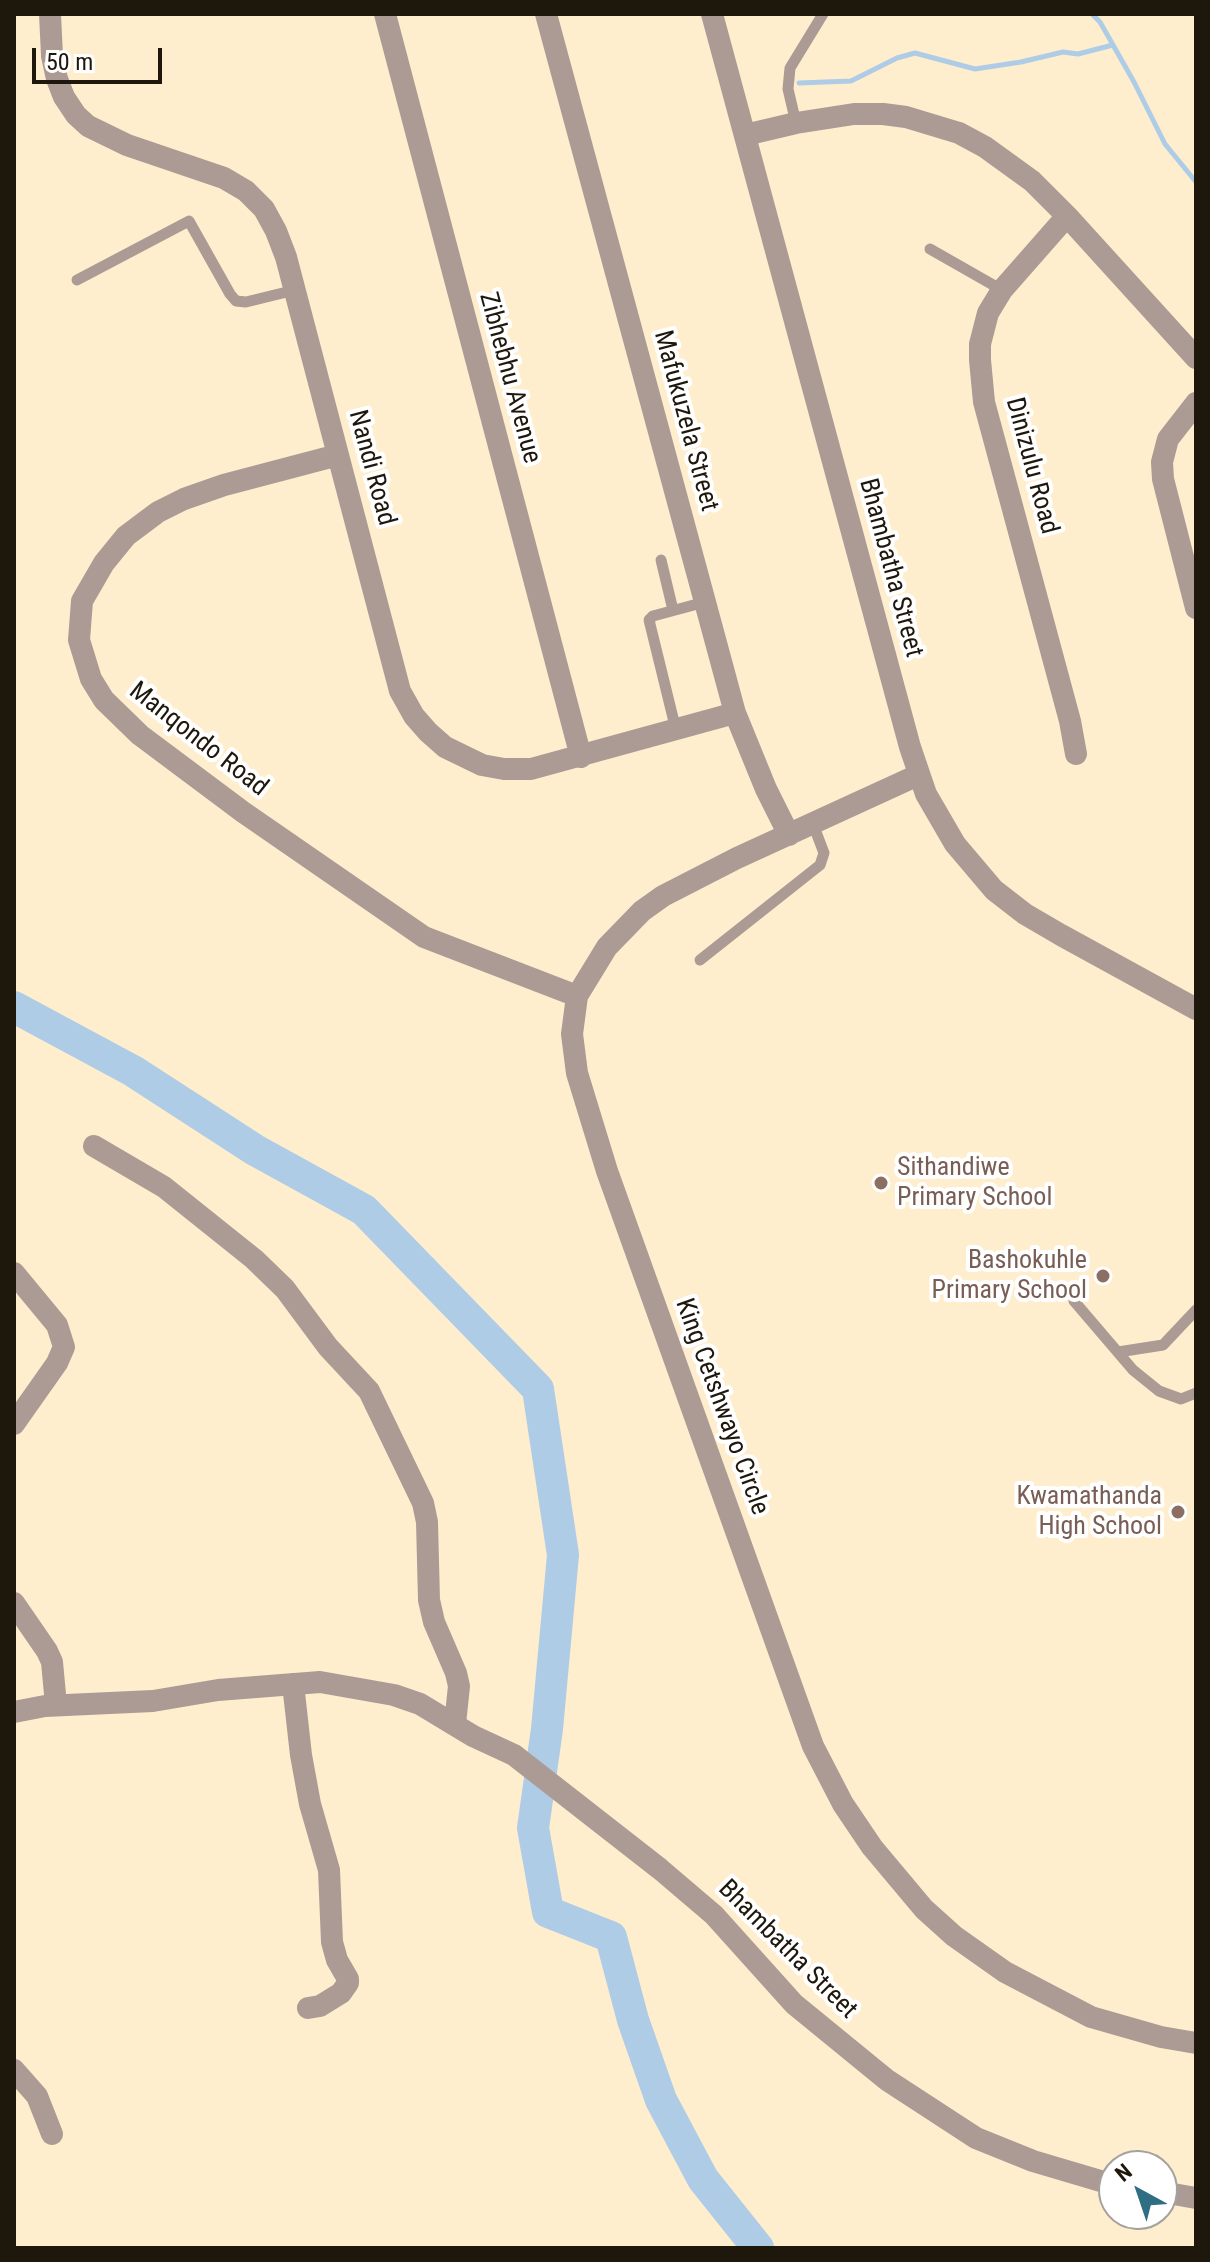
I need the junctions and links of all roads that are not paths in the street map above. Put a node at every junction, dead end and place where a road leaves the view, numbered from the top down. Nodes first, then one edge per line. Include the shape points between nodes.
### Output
1 (50, 14) edge
2 (385, 14) edge
3 (546, 14) edge
4 (712, 14) edge
5 (823, 14) edge
6 (796, 123) junction
7 (745, 135) junction
8 (1067, 216) junction
9 (930, 249) dead end
10 (77, 280) dead end
11 (295, 290) junction
12 (1002, 290) junction
13 (1196, 358) edge
14 (1196, 403) edge
15 (338, 455) junction
16 (661, 560) dead end
17 (705, 602) junction
18 (1196, 608) edge
19 (673, 610) junction
20 (735, 713) junction
21 (676, 730) junction
22 (1076, 754) dead end
23 (581, 757) junction
24 (918, 775) junction
25 (813, 824) junction
26 (789, 835) junction
27 (700, 960) dead end
28 (577, 996) junction
29 (1196, 1009) edge
30 (94, 1146) dead end
31 (14, 1273) edge
32 (1074, 1301) dead end
33 (1196, 1310) edge
34 (1118, 1352) junction
35 (1196, 1393) edge
36 (14, 1424) edge
37 (14, 1603) edge
38 (293, 1684) junction
39 (56, 1705) junction
40 (14, 1712) edge
41 (448, 1720) junction
42 (308, 2008) dead end
43 (1196, 2043) edge
44 (14, 2070) edge
45 (52, 2134) dead end
46 (1098, 2180) edge

1 - 11 street, Nandi Road via 54,68 76,115 106,135 246,191 276,231
2 - 23 street, Zibhebhu Avenue
3 - 17 street, Mafukuzela Street
4 - 7 street, Bhambatha Street
5 - 6 lane via 788,78
6 - 7 street
6 - 8 street via 883,114 959,133 1009,163
7 - 24 street, Bhambatha Street
8 - 12 street, Dinizulu Road
8 - 13 street
9 - 12 lane
10 - 11 lane via 189,221 236,301
11 - 15 street, Nandi Road
12 - 22 street, Dinizulu Road via 988,313 980,344 980,382
14 - 18 street via 1168,439 1162,462
15 - 23 street, Nandi Road via 400,691 414,716 445,747 482,765 531,769
15 - 28 street, Manqondo Road via 184,499 126,536 82,601 79,640 91,679 104,700 140,735 424,937
16 - 19 lane
17 - 19 lane
17 - 20 street, Mafukuzela Street
19 - 21 lane via 653,616 648,624
20 - 21 street, Nandi Road
20 - 26 street, Mafukuzela Street
21 - 23 street, Nandi Road
24 - 25 street, King Cetshwayo Circle
24 - 29 street, Bhambatha Street via 955,844 994,890 1025,914
25 - 26 street, King Cetshwayo Circle
25 - 27 lane via 824,853 820,865
26 - 28 street, King Cetshwayo Circle via 642,911 607,947
28 - 43 street, King Cetshwayo Circle via 572,1034 592,1127 813,1746 843,1804 924,1909 1005,1972 1091,2017
30 - 41 street via 164,1187 254,1259 369,1391 423,1503 429,1600 459,1686
31 - 36 street via 57,1325 64,1347
32 - 34 lane
33 - 34 lane via 1163,1345
34 - 35 lane via 1159,1391 1181,1399
37 - 39 street via 52,1662
38 - 39 street, Bhambatha Street via 153,1701
38 - 41 street, Bhambatha Street via 320,1682 394,1695
38 - 42 street via 310,1804 329,1870 332,1942 348,1979 341,1993
39 - 40 street, Bhambatha Street
41 - 46 street, Bhambatha Street via 514,1755 685,1890 794,2004 887,2080 976,2138
44 - 45 street via 37,2096

